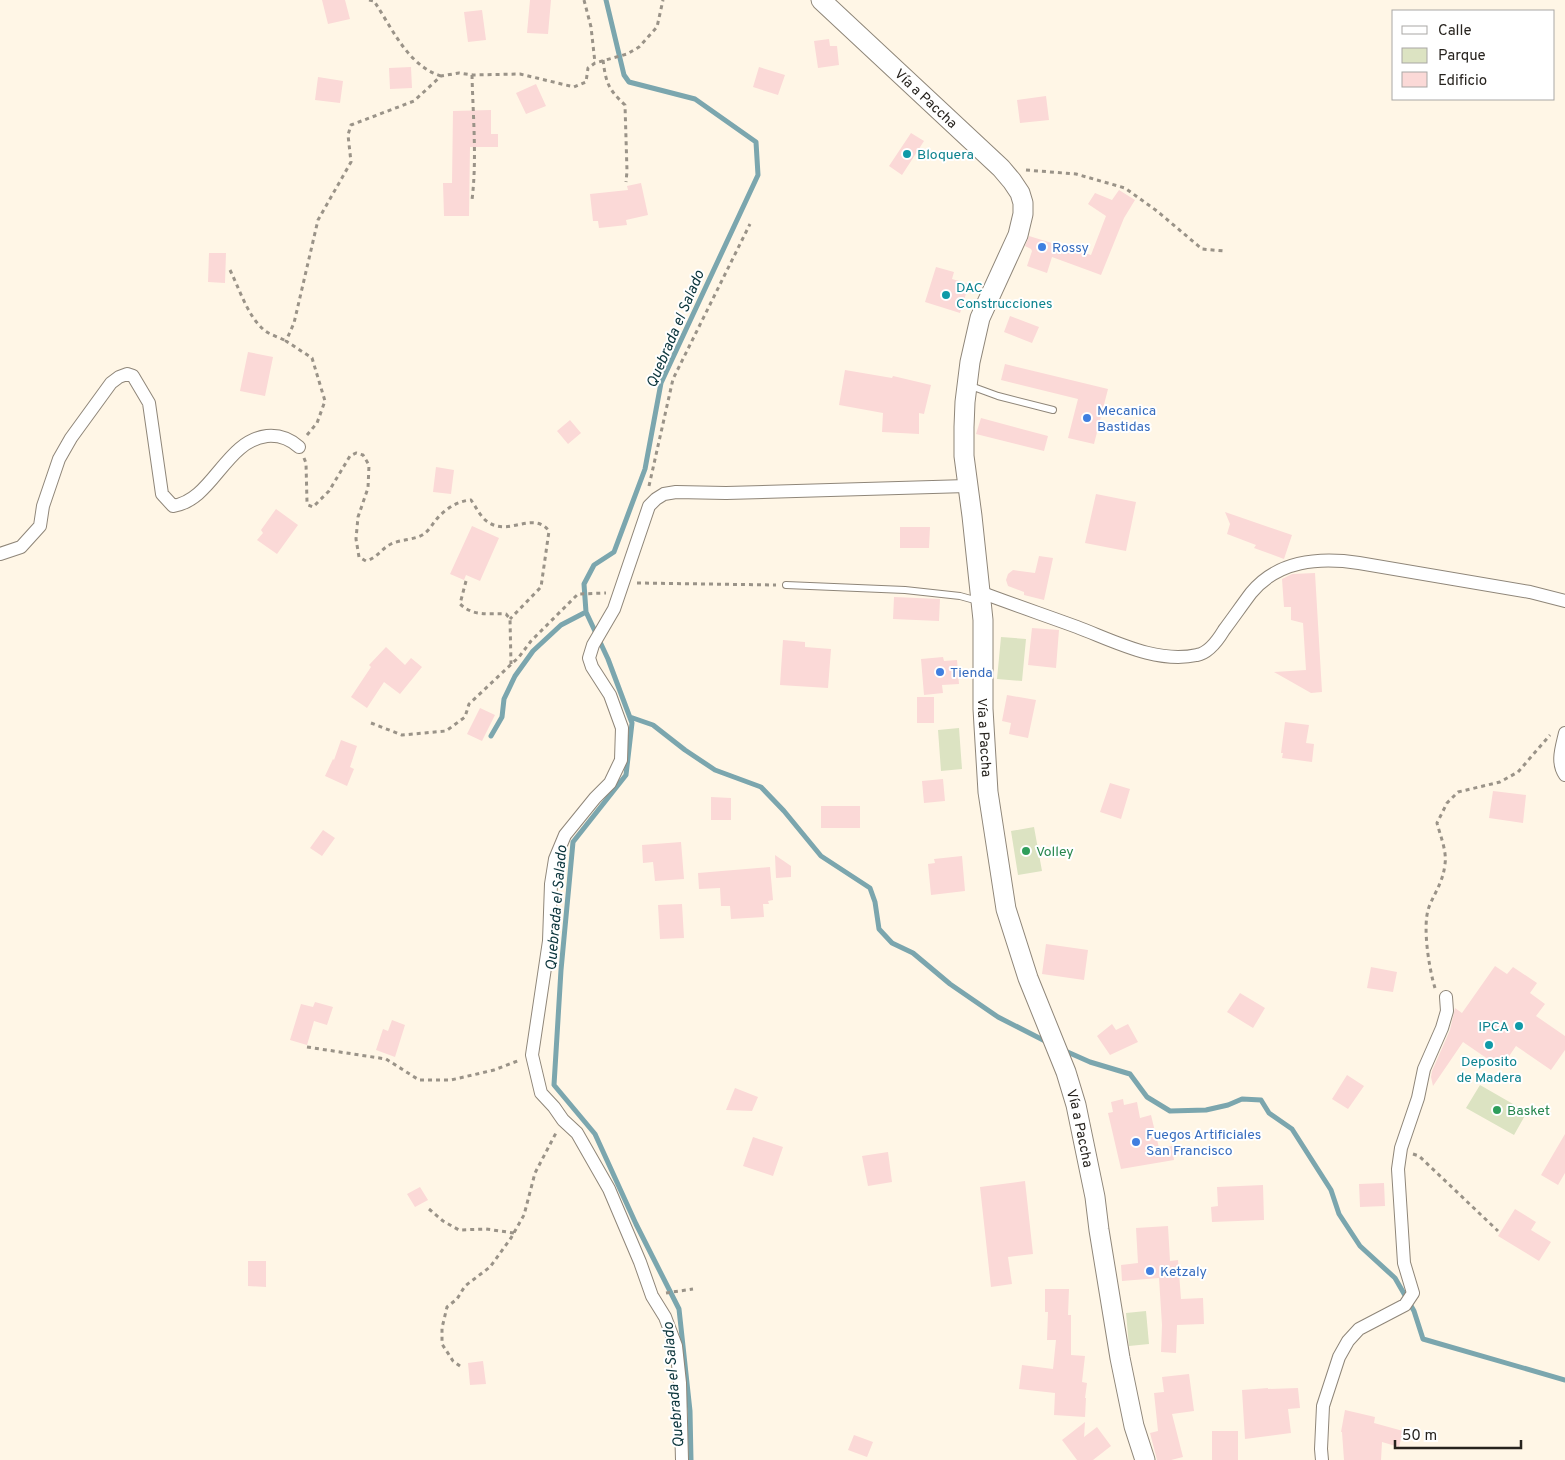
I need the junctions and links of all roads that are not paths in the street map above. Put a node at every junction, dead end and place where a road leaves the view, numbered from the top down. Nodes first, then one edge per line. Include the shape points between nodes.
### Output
1 (821, 0) edge
2 (967, 385) junction
3 (1053, 410) dead end
4 (299, 447) road end
5 (967, 486) junction
6 (0, 554) edge
7 (786, 585) road end
8 (981, 597) junction
9 (1565, 601) edge
10 (1559, 732) edge
11 (1565, 775) edge
12 (1446, 997) road end
13 (682, 1460) edge
14 (1145, 1460) edge
15 (1322, 1460) edge

1 - 2 main road, Vía a Paccha via 1000,168 1020,193 1024,214 1018,236 980,318
2 - 3 lane
2 - 5 main road, Vía a Paccha via 964,427
4 - 6 street via 274,435 256,437 243,444 195,496 173,506 162,494 149,403 137,380 127,374 111,383 58,459 40,526 21,547
5 - 8 main road, Vía a Paccha
5 - 13 street via 664,494 649,506 614,608 589,658 610,695 622,728 621,760 610,784 565,835 555,858 549,941 532,1055 541,1093 577,1133 609,1189 676,1346
7 - 8 lane
8 - 9 street via 1140,651 1176,658 1199,655 1210,648 1252,592 1278,570 1293,564 1340,560 1530,592
8 - 14 main road, Vía a Paccha via 988,792 1006,909 1076,1106 1096,1197 1120,1358 1134,1426
10 - 11 street
12 - 15 street via 1447,1011 1424,1070 1398,1169 1404,1263 1413,1293 1405,1305 1358,1329 1339,1357 1323,1406

